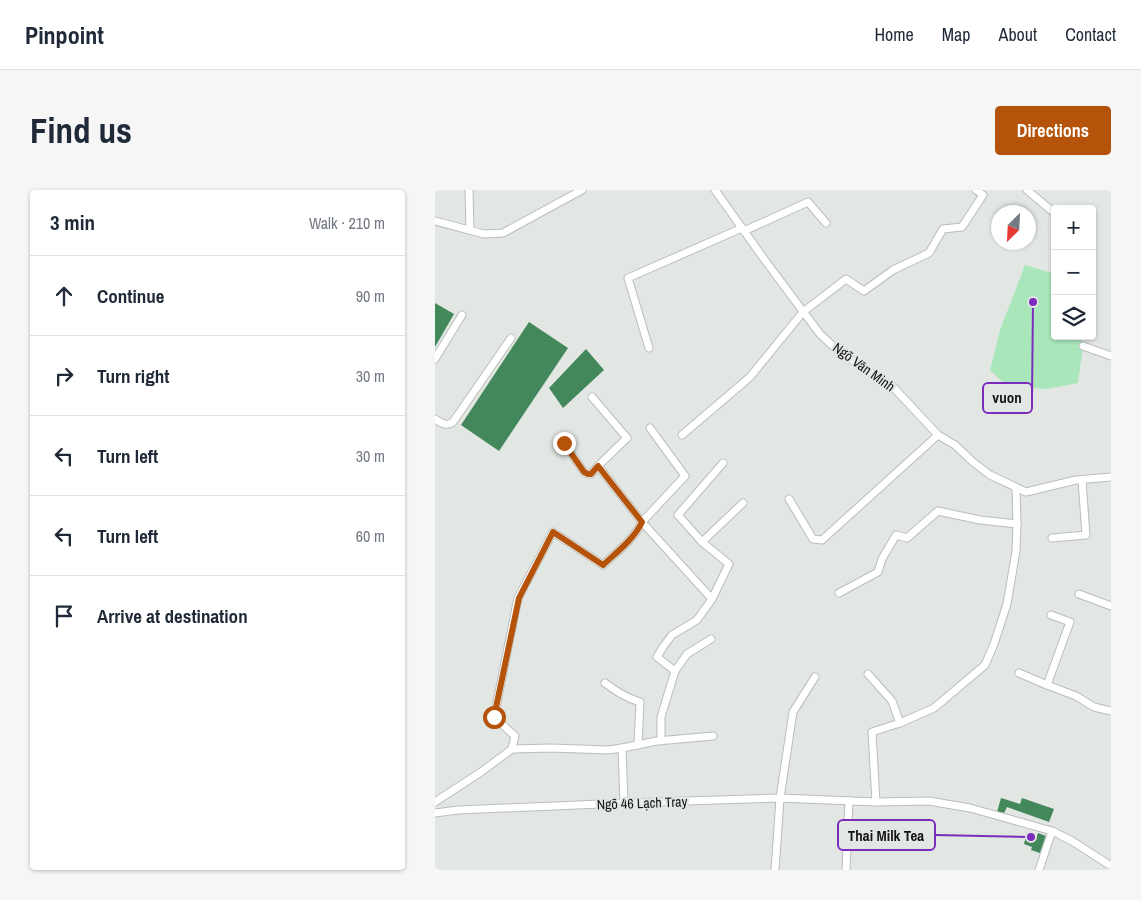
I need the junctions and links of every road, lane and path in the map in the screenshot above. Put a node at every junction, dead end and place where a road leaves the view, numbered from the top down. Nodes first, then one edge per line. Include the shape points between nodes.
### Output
1 (469, 190) edge
2 (582, 190) edge
3 (715, 190) edge
4 (976, 190) edge
5 (1027, 190) edge
6 (1051, 210) edge
7 (435, 221) edge
8 (826, 223) dead end
9 (743, 229) junction
10 (470, 230) junction
11 (803, 312) junction
12 (462, 315) dead end
13 (511, 338) dead end
14 (1083, 346) dead end
15 (649, 348) dead end
16 (1111, 356) edge
17 (435, 359) edge
18 (592, 397) dead end
19 (435, 419) edge
20 (650, 428) dead end
21 (938, 434) junction
22 (682, 435) dead end
23 (564, 443) dead end
24 (723, 463) dead end
25 (598, 466) junction
26 (1111, 477) edge
27 (1082, 480) junction
28 (1016, 488) junction
29 (789, 499) dead end
30 (743, 503) dead end
31 (642, 522) junction
32 (1017, 524) junction
33 (1052, 538) dead end
34 (702, 542) junction
35 (839, 593) dead end
36 (1079, 594) dead end
37 (713, 599) junction
38 (1111, 606) edge
39 (1051, 616) dead end
40 (711, 638) dead end
41 (675, 671) junction
42 (1019, 673) dead end
43 (869, 674) dead end
44 (815, 677) dead end
45 (605, 683) dead end
46 (1047, 685) junction
47 (1111, 711) edge
48 (900, 723) junction
49 (713, 736) dead end
50 (661, 741) junction
51 (638, 745) junction
52 (622, 748) junction
53 (511, 749) junction
54 (779, 798) junction
55 (849, 801) junction
56 (435, 802) edge
57 (875, 802) junction
58 (624, 803) junction
59 (435, 813) edge
60 (1052, 831) junction
61 (1111, 866) edge
62 (775, 870) edge
63 (846, 870) edge
64 (1039, 870) edge

1 - 10 lane
2 - 10 lane via 503,233 484,234
3 - 9 lane, Ngõ Văn Minh
4 - 11 lane via 983,195 962,227 943,229 929,253 893,270 864,291 846,279
5 - 6 lane
7 - 10 lane
8 - 9 lane via 809,202
9 - 11 lane, Ngõ Văn Minh
9 - 15 lane via 628,278
11 - 21 lane, Ngõ Văn Minh via 837,350 894,388
11 - 22 lane via 750,377
12 - 17 lane
13 - 19 lane via 453,422 446,424
14 - 16 lane
18 - 25 lane via 627,438
20 - 31 lane via 685,476
21 - 28 lane, Ngõ Văn Minh via 990,475
21 - 29 lane via 822,540 813,539
23 - 25 lane via 584,472 591,474
24 - 34 lane via 678,514
25 - 31 lane
26 - 27 lane, Ngõ Văn Minh
27 - 28 lane, Ngõ Văn Minh via 1025,492
27 - 33 lane via 1086,535
28 - 32 lane
30 - 34 lane
31 - 37 lane
31 - 53 lane via 622,548 603,565 553,532 519,598 494,717 515,736
32 - 35 lane via 938,511 907,538 896,535 877,572
32 - 48 lane via 1007,604 985,665 934,708
34 - 37 lane via 729,564
36 - 38 lane
37 - 41 lane via 697,620 672,635 657,657
39 - 46 lane via 1070,622
40 - 41 lane via 687,654
41 - 50 lane via 661,717
42 - 46 lane
43 - 48 lane via 892,701
44 - 54 lane via 793,712
45 - 51 lane via 640,702
46 - 47 lane via 1094,707
48 - 57 lane via 872,732
49 - 50 lane
50 - 51 lane
51 - 52 lane
52 - 53 lane
52 - 58 lane
53 - 56 lane
54 - 55 lane, Ngõ 46 Lạch Tray
54 - 58 lane, Ngõ 46 Lạch Tray
54 - 62 lane
55 - 57 lane, Ngõ 46 Lạch Tray
55 - 63 lane
57 - 60 lane, Ngõ 46 Lạch Tray via 929,802 970,808
58 - 59 lane, Ngõ 46 Lạch Tray
60 - 61 lane, Ngõ 46 Lạch Tray
60 - 64 lane

